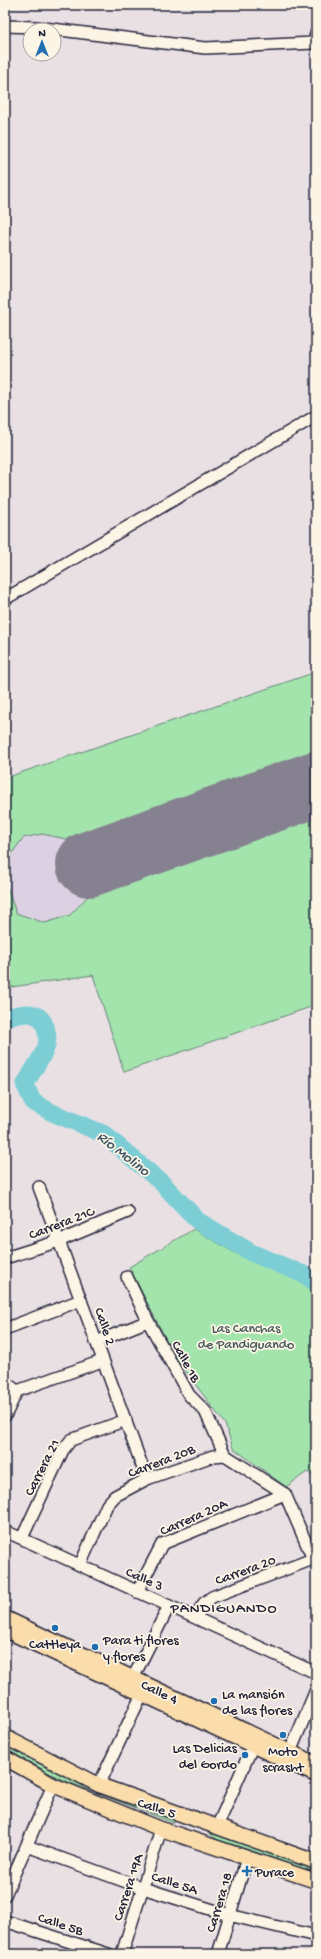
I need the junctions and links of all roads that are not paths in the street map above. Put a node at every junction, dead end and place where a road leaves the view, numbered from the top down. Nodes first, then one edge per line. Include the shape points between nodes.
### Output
1 (5, 26) edge
2 (316, 33) edge
3 (316, 416) edge
4 (5, 599) edge
5 (39, 1187) dead end
6 (128, 1212) dead end
7 (59, 1240) junction
8 (5, 1258) edge
9 (127, 1278) dead end
10 (81, 1300) junction
11 (148, 1321) junction
12 (5, 1329) edge
13 (96, 1342) junction
14 (102, 1361) junction
15 (5, 1382) edge
16 (16, 1391) junction
17 (5, 1416) edge
18 (126, 1420) junction
19 (225, 1456) junction
20 (147, 1479) junction
21 (285, 1494) junction
22 (5, 1530) edge
23 (22, 1538) junction
24 (315, 1560) edge
25 (80, 1565) junction
26 (137, 1592) junction
27 (169, 1606) junction
28 (195, 1617) junction
29 (5, 1618) edge
30 (5, 1630) edge
31 (316, 1672) edge
32 (133, 1678) junction
33 (316, 1690) edge
34 (142, 1694) junction
35 (186, 1703) junction
36 (192, 1717) junction
37 (5, 1737) edge
38 (253, 1746) junction
39 (290, 1752) junction
40 (5, 1758) edge
41 (316, 1764) edge
42 (316, 1775) edge
43 (53, 1784) junction
44 (99, 1786) junction
45 (173, 1812) junction
46 (217, 1827) junction
47 (161, 1829) junction
48 (27, 1846) junction
49 (209, 1846) junction
50 (247, 1858) junction
51 (316, 1862) edge
52 (316, 1881) edge
53 (143, 1888) junction
54 (5, 1895) edge
55 (229, 1915) junction
56 (5, 1921) edge
57 (316, 1936) edge
58 (108, 1954) edge
59 (122, 1954) edge
60 (218, 1954) edge

1 - 2 street via 36,27 205,48 314,43
3 - 4 street
5 - 7 street, Calle 2
6 - 7 street, Carrera 21C
7 - 8 street, Carrera 21C
7 - 10 street, Calle 2
9 - 11 street, Calle 1B
10 - 12 street
10 - 13 street, Calle 2
11 - 13 street
11 - 19 street, Calle 1B via 189,1395 205,1411
13 - 14 street, Calle 2
14 - 16 street
14 - 18 street, Calle 2
15 - 16 street
16 - 17 street
18 - 20 street, Calle 2
18 - 23 street, Carrera 21 via 71,1440 63,1450
19 - 20 street, Carrera 20B via 213,1456
19 - 21 street
20 - 25 street, Carrera 20B via 115,1496 107,1505
21 - 24 street
21 - 26 street, Carrera 20A via 162,1544
22 - 23 street, Calle 3
23 - 25 street, Calle 3
24 - 28 street, Carrera 20 via 212,1596
25 - 26 street, Calle 3
26 - 27 street, Calle 3
27 - 28 street, Calle 3
27 - 32 street
28 - 31 street, Calle 3
29 - 32 main road, Calle 4
30 - 34 main road, Calle 4
32 - 35 main road, Calle 4
33 - 39 street
34 - 36 main road, Calle 4
34 - 44 street
35 - 36 main road
35 - 39 main road, Calle 4
36 - 38 main road, Calle 4
37 - 44 main road, Calle 5
38 - 42 main road, Calle 4
38 - 46 street
39 - 41 main road, Calle 4
40 - 43 main road, Calle 5
43 - 47 main road, Calle 5
43 - 48 street
44 - 45 main road, Calle 5
45 - 46 main road, Calle 5
45 - 49 main road
46 - 51 main road, Calle 5
47 - 49 main road, Calle 5
47 - 53 street, Carrera 19A
48 - 53 street, Calle 5A
48 - 54 street
49 - 50 main road, Calle 5
50 - 52 main road, Calle 5
50 - 55 street, Carrera 18
53 - 55 street, Calle 5A
53 - 59 street, Carrera 19A
55 - 57 street, Calle 5A
55 - 60 street, Carrera 18
56 - 58 street, Calle 5B

